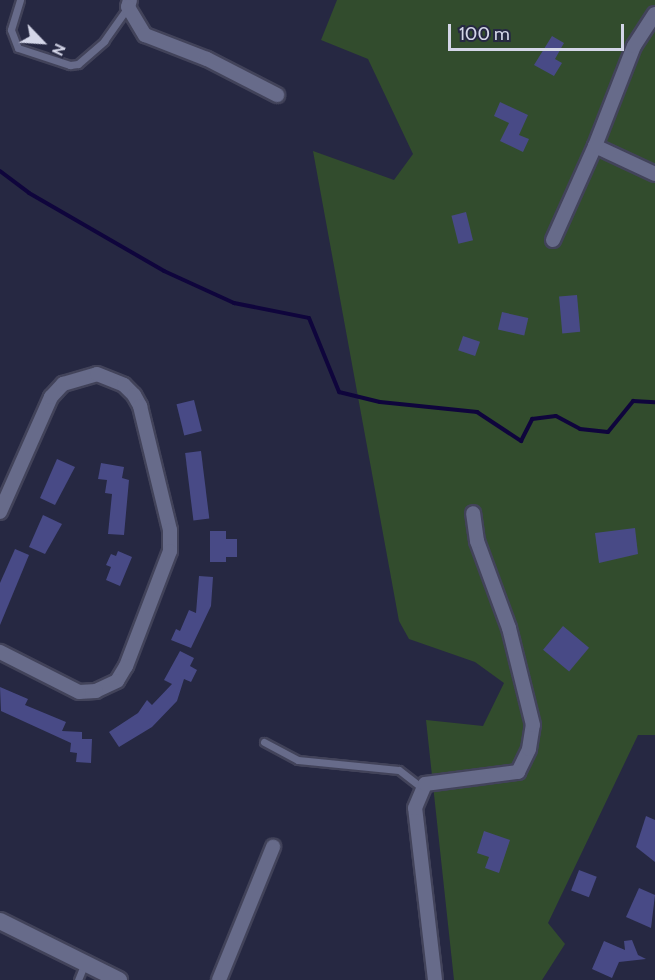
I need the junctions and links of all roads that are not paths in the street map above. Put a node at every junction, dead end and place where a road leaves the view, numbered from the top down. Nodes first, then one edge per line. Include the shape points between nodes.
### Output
1 (20, 0) edge
2 (129, 4) edge
3 (655, 14) edge
4 (277, 95) dead end
5 (595, 146) junction
6 (655, 174) edge
7 (553, 240) dead end
8 (0, 512) edge
9 (473, 513) dead end
10 (0, 652) edge
11 (264, 742) dead end
12 (423, 789) junction
13 (273, 847) dead end
14 (0, 921) edge
15 (85, 963) junction
16 (78, 980) edge
17 (119, 980) edge
18 (219, 980) edge
19 (435, 980) edge

1 - 2 lane via 11,30 18,48 70,64 78,64 104,41
2 - 4 street via 145,36 207,59
3 - 5 street via 634,46
5 - 6 street
5 - 7 street
8 - 10 street via 51,397 63,384 97,374 124,385 134,395 171,530 171,550 126,666 117,681 96,691 79,692
9 - 12 street via 477,541 509,628 532,725 529,750 518,772 426,784
11 - 12 lane via 298,760 399,770
12 - 19 street via 415,808
13 - 18 street
14 - 15 main road
15 - 16 lane
15 - 17 main road

